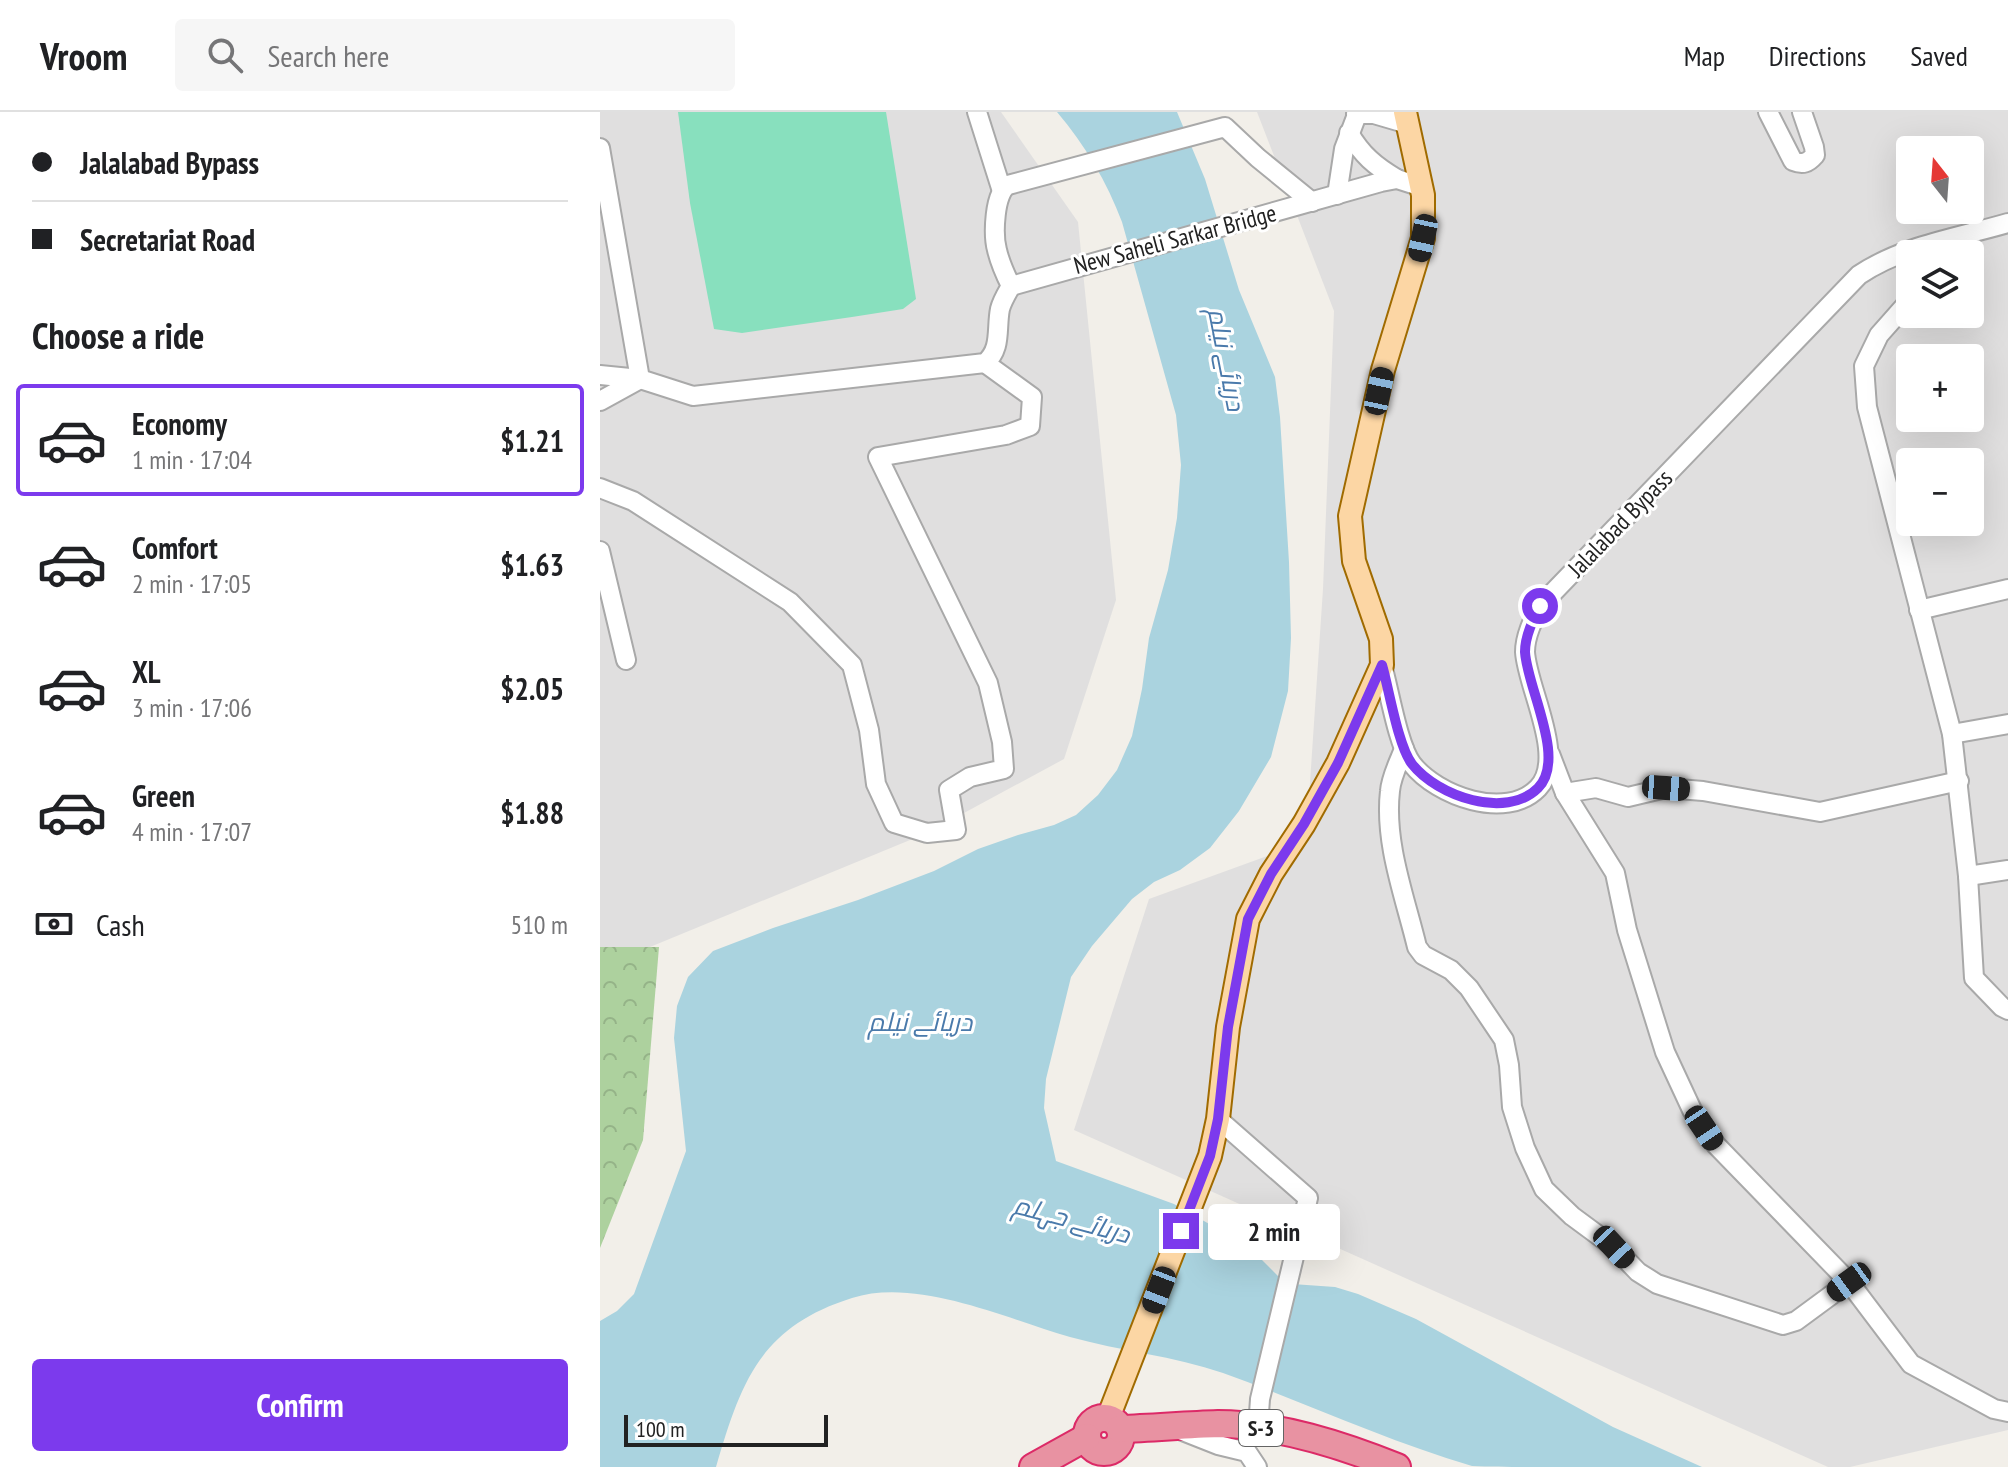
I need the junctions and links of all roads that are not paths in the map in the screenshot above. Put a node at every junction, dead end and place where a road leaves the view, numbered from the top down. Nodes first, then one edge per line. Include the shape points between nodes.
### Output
1 (977, 112) edge
2 (1768, 112) edge
3 (1802, 112) edge
4 (1357, 113) edge
5 (1407, 118) edge
6 (1220, 122) edge
7 (1349, 133) junction
8 (600, 148) edge
9 (1397, 179) junction
10 (1422, 187) junction
11 (1001, 188) junction
12 (1337, 195) junction
13 (1304, 204) junction
14 (2008, 223) edge
15 (1963, 236) junction
16 (1960, 240) edge
17 (1011, 286) junction
18 (1896, 316) edge
19 (985, 363) junction
20 (600, 375) edge
21 (640, 379) junction
22 (600, 401) edge
23 (600, 488) edge
24 (600, 551) edge
25 (2008, 589) edge
26 (1919, 610) junction
27 (626, 660) dead end
28 (1382, 665) junction
29 (2008, 724) edge
30 (1952, 734) junction
31 (1404, 749) junction
32 (1550, 754) junction
33 (1959, 781) junction
34 (1565, 793) junction
35 (2008, 870) edge
36 (1968, 876) junction
37 (2008, 1010) edge
38 (1218, 1119) junction
39 (1849, 1282) junction
40 (2008, 1412) edge
41 (1114, 1418) junction
42 (1173, 1427) junction
43 (1258, 1428) junction
44 (1033, 1467) edge
45 (1257, 1467) edge
46 (1397, 1467) edge

1 - 11 street
2 - 3 street via 1793,161 1800,164 1815,155
4 - 5 street
4 - 7 street
5 - 10 main road
6 - 11 street
6 - 13 street
7 - 9 street via 1362,155
7 - 12 street
8 - 21 street
9 - 10 street
9 - 12 street, New Saheli Sarkar Bridge
10 - 28 main road via 1421,248 1383,370 1350,516 1354,561 1381,639
11 - 17 street via 996,246
12 - 13 street, New Saheli Sarkar Bridge
13 - 17 street, New Saheli Sarkar Bridge
14 - 15 street, Jalalabad Bypass
15 - 16 street
15 - 32 street, Jalalabad Bypass via 1912,248 1859,275 1540,606 1525,652
17 - 19 street via 1001,304 998,346
18 - 26 street via 1879,335 1864,366 1867,407
19 - 21 street via 693,396
19 - 23 street via 1032,397 1030,426 1006,435 878,457 988,683 1002,742 1004,769 970,777 949,790 956,830 927,833 894,823 876,784 852,665 790,602 633,501
20 - 21 street
21 - 22 street
24 - 27 street
25 - 26 street
26 - 30 street
28 - 31 street
28 - 38 main road via 1338,763 1248,919
29 - 30 street
30 - 33 street
31 - 32 street via 1432,781 1466,800 1495,804 1527,797 1541,786
31 - 39 street via 1390,789 1390,821 1417,947 1469,988 1504,1040 1512,1107 1544,1189 1657,1284 1783,1325
32 - 34 street, Jalalabad Bypass
33 - 34 street via 1820,812 1666,788 1628,797 1596,788
33 - 36 street
34 - 39 street, Jalalabad Bypass via 1615,873 1645,991 1692,1110 1716,1145
35 - 36 street
36 - 37 street via 1974,978
38 - 41 main road via 1210,1156
38 - 43 street via 1308,1198 1260,1399
39 - 40 street, Jalalabad Bypass via 1911,1364
41 - 42 highway, S-3
41 - 44 highway via 1120,1440 1108,1451 1097,1450 1087,1437
42 - 43 highway, S-3
42 - 45 street via 1247,1452
43 - 46 highway, S-3 via 1362,1453

